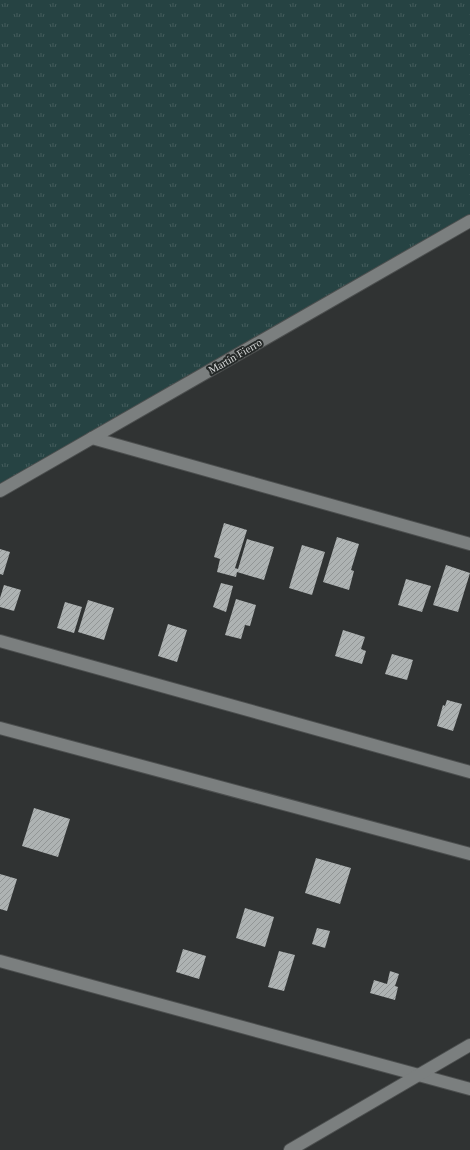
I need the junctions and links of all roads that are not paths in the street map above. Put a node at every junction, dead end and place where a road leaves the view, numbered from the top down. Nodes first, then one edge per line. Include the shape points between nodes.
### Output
1 (470, 221) edge
2 (92, 438) junction
3 (0, 491) edge
4 (470, 544) edge
5 (0, 642) edge
6 (0, 728) edge
7 (470, 772) edge
8 (470, 854) edge
9 (0, 962) edge
10 (470, 1046) edge
11 (420, 1075) junction
12 (470, 1089) edge
13 (290, 1150) edge

1 - 2 street, Martín Fierro
2 - 3 street, Martín Fierro
2 - 4 street
5 - 7 street
6 - 8 street
9 - 11 street
10 - 11 street
11 - 12 street
11 - 13 street

